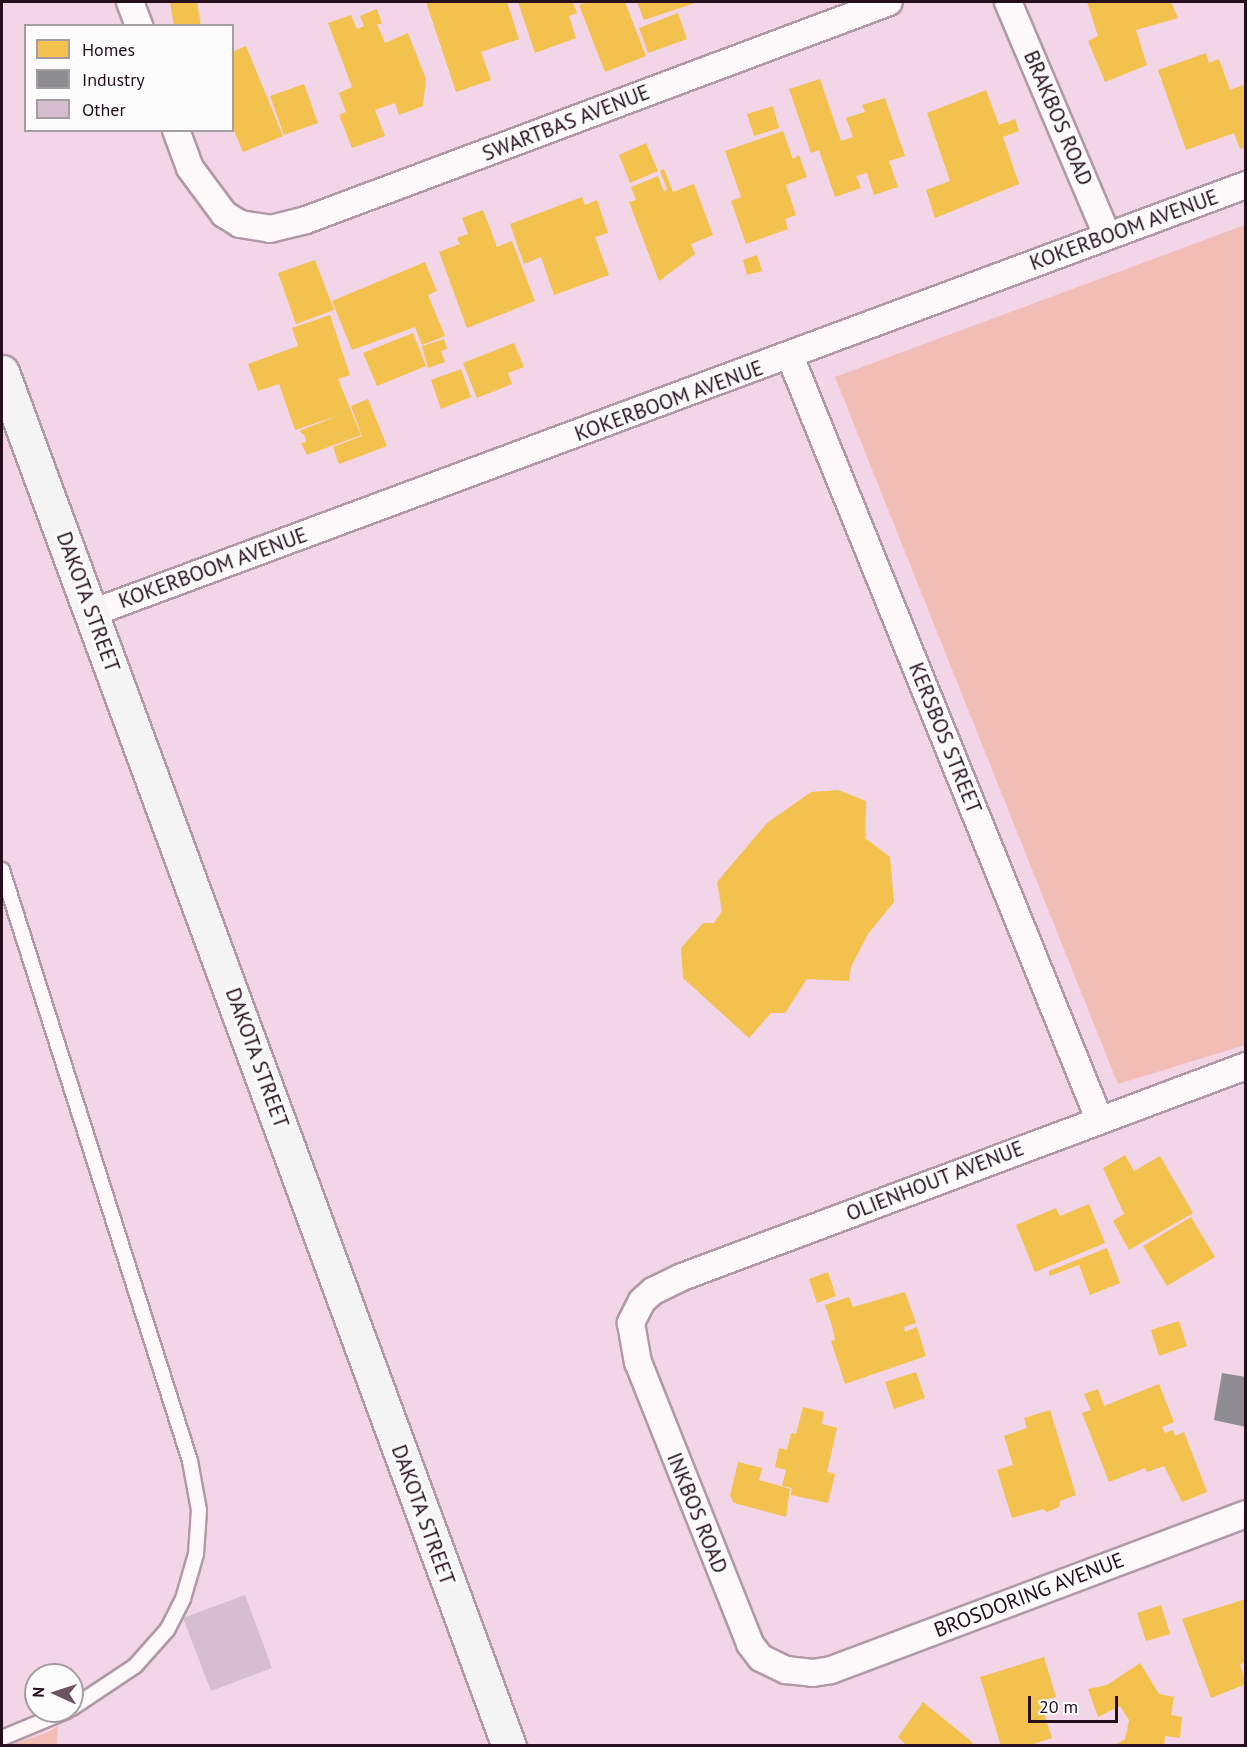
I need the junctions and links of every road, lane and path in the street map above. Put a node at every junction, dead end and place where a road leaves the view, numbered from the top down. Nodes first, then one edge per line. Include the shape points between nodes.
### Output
1 (130, 2) edge
2 (889, 2) edge
3 (1008, 2) edge
4 (138, 24) edge
5 (177, 132) edge
6 (1245, 186) edge
7 (1107, 236) junction
8 (790, 356) junction
9 (2, 372) edge
10 (92, 613) junction
11 (2, 870) edge
12 (1245, 1066) edge
13 (1099, 1119) junction
14 (635, 1312) joint
15 (1245, 1514) edge
16 (813, 1673) joint
17 (84, 1700) edge
18 (38, 1723) edge
19 (2, 1738) edge
20 (509, 1746) edge

1 - 4 street
2 - 5 street, SWARTBAS AVENUE via 306,220 270,229 240,224 205,194
3 - 7 street, BRAKBOS ROAD
6 - 7 street, KOKERBOOM AVENUE
7 - 8 street, KOKERBOOM AVENUE
8 - 10 street, KOKERBOOM AVENUE
8 - 13 street, KERSBOS STREET
9 - 10 street, DAKOTA STREET
10 - 20 street, DAKOTA STREET
11 - 17 lane via 190,1461 199,1510 196,1554 183,1599 167,1630 135,1666
12 - 13 street, OLIENHOUT AVENUE
13 - 14 street, OLIENHOUT AVENUE via 682,1277 653,1291
14 - 16 street, INKBOS ROAD via 631,1335 638,1362 750,1644 772,1665
15 - 16 street, BROSDORING AVENUE
18 - 19 lane

